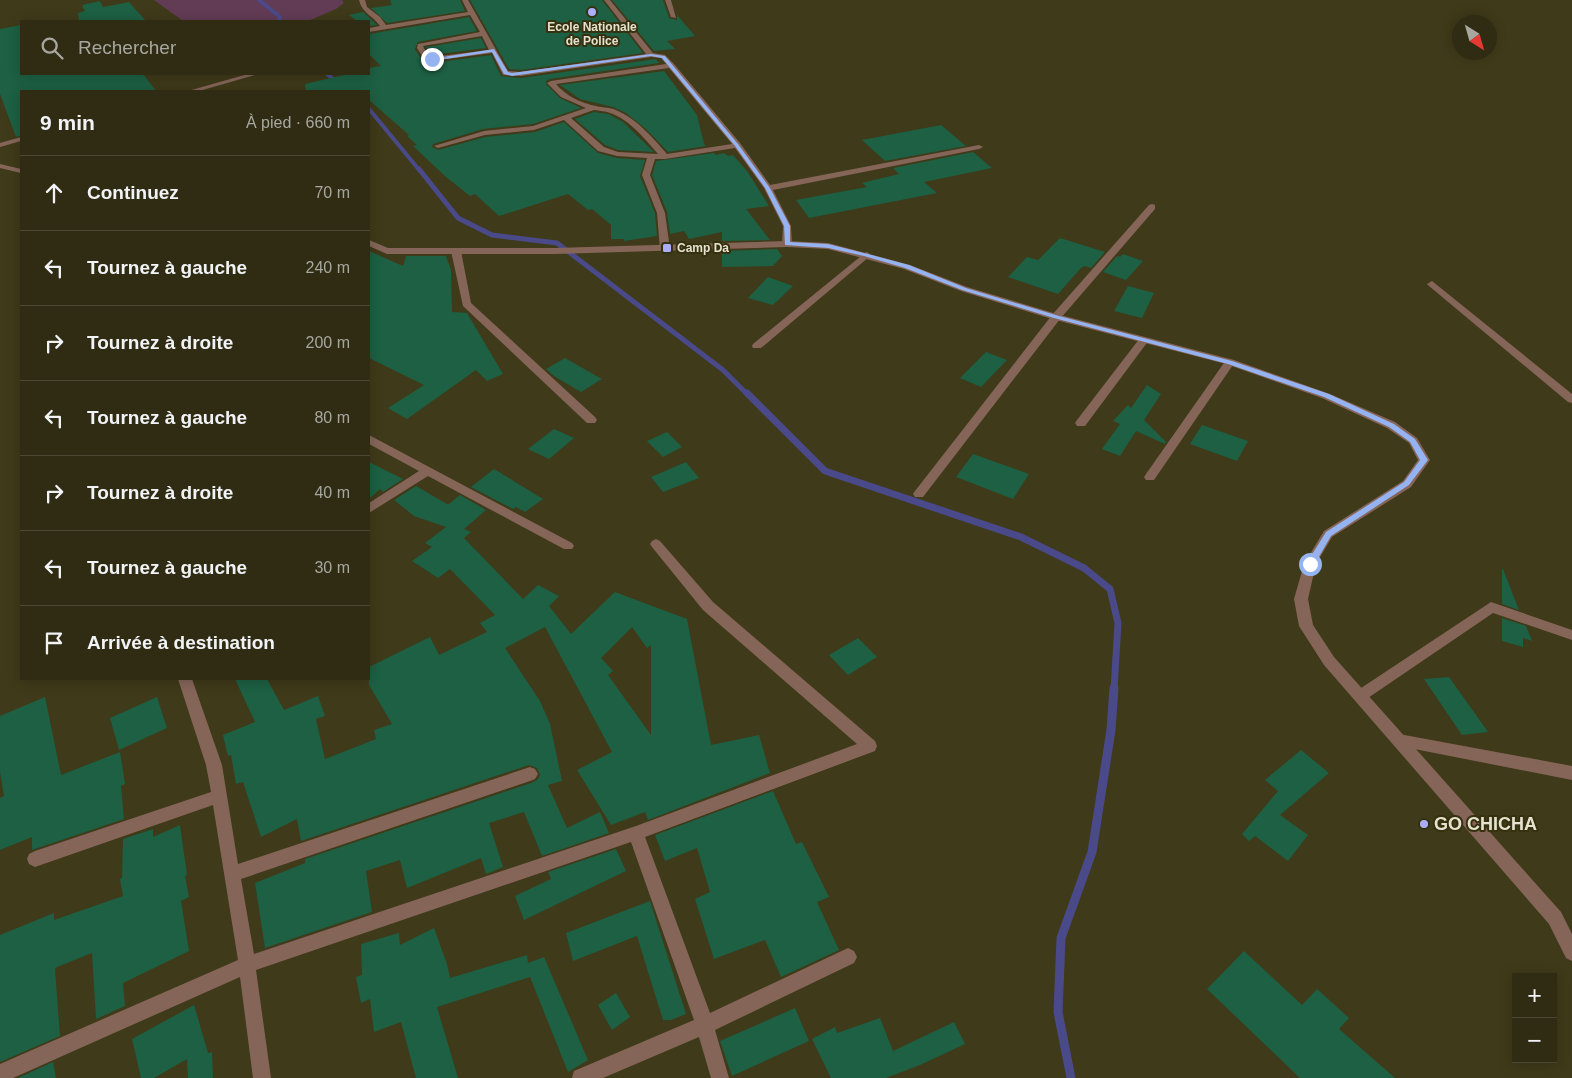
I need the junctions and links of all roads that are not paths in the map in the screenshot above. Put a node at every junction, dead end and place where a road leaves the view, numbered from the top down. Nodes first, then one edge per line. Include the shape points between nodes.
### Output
1 (362, 0) edge
2 (465, 0) edge
3 (607, 0) edge
4 (668, 0) edge
5 (472, 13) junction
6 (674, 17) dead end
7 (384, 27) junction
8 (370, 30) edge
9 (485, 33) junction
10 (494, 51) junction
11 (651, 55) junction
12 (672, 65) junction
13 (251, 75) edge
14 (196, 90) edge
15 (594, 108) junction
16 (565, 117) junction
17 (20, 139) edge
18 (0, 145) edge
19 (737, 145) junction
20 (438, 146) dead end
21 (979, 147) dead end
22 (652, 157) junction
23 (665, 158) junction
24 (0, 166) edge
25 (20, 171) edge
26 (768, 188) junction
27 (1152, 207) dead end
28 (370, 243) edge
29 (787, 244) junction
30 (665, 249) junction
31 (456, 251) junction
32 (866, 255) junction
33 (1432, 284) dead end
34 (1056, 317) junction
35 (1144, 340) junction
36 (757, 346) dead end
37 (1230, 362) junction
38 (1572, 400) edge
39 (591, 420) dead end
40 (1081, 423) dead end
41 (370, 440) edge
42 (428, 470) junction
43 (1150, 477) dead end
44 (919, 494) dead end
45 (370, 508) edge
46 (656, 544) dead end
47 (568, 546) dead end
48 (1572, 635) edge
49 (185, 680) edge
50 (1360, 696) junction
51 (1399, 740) junction
52 (1572, 773) edge
53 (530, 774) dead end
54 (220, 796) junction
55 (636, 832) junction
56 (35, 858) dead end
57 (232, 874) junction
58 (1572, 952) edge
59 (848, 957) dead end
60 (247, 965) junction
61 (705, 1025) junction
62 (0, 1074) edge
63 (262, 1078) edge
64 (581, 1078) edge
65 (720, 1078) edge

1 - 7 street via 364,8
2 - 5 street
3 - 11 street
4 - 6 street
5 - 7 street
5 - 9 street
7 - 8 street
9 - 10 street
9 - 10 street via 420,45 420,48 426,58 432,59
10 - 11 street via 506,73 512,75
11 - 12 street via 664,56
12 - 15 street via 551,83 572,99
12 - 19 street
13 - 14 street
15 - 16 street
15 - 23 street via 615,111 634,124
16 - 20 street via 534,128 484,133
16 - 22 street via 601,149
17 - 18 street
19 - 23 street
19 - 26 street
21 - 26 street
22 - 23 street
22 - 30 street via 646,175 661,213
24 - 25 street
26 - 29 street via 787,226
27 - 34 street
28 - 31 street via 387,251
29 - 30 street
29 - 32 street via 828,246
30 - 31 street
31 - 39 street via 466,304
32 - 34 street
32 - 36 street
33 - 38 street
34 - 35 street
34 - 44 street
35 - 37 street
35 - 40 street
37 - 43 street
37 - 50 street via 1326,396 1392,425 1413,441 1424,460 1407,484 1328,534 1310,564 1302,599 1306,626 1329,661
41 - 42 street
42 - 45 street
42 - 47 street
46 - 55 street via 708,606 870,746
48 - 50 street via 1491,607
49 - 54 street via 214,765
50 - 51 street
51 - 52 street
51 - 58 street via 1555,918
53 - 57 street
54 - 56 street
54 - 57 street
55 - 60 street
55 - 61 street
57 - 60 street
59 - 61 street
60 - 62 street
60 - 63 street
61 - 64 street
61 - 65 street

